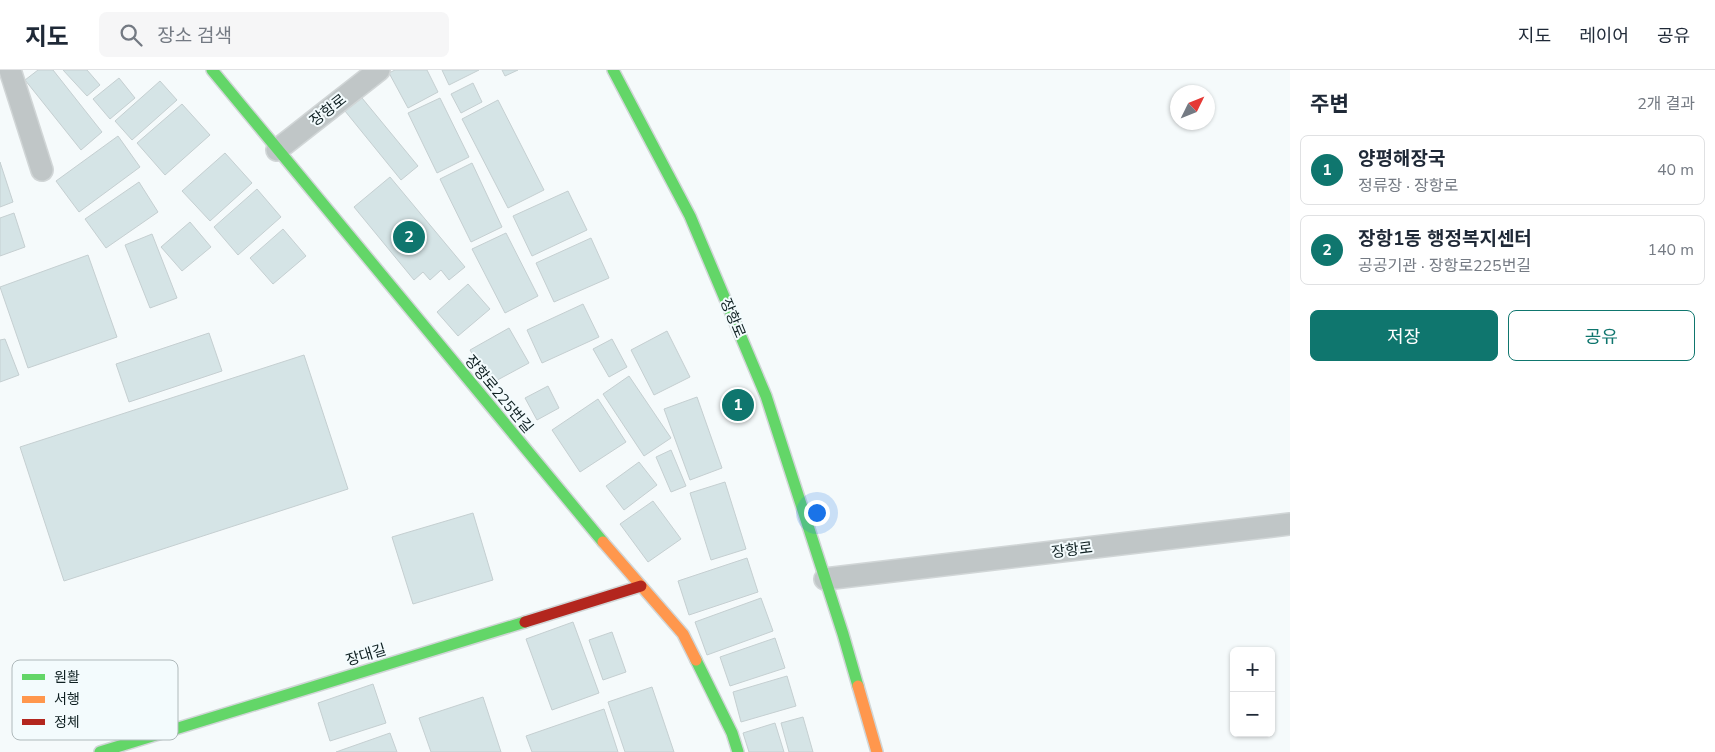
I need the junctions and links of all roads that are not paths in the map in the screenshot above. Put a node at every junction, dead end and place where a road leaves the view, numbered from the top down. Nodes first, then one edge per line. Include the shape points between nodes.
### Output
1 (10, 70) edge
2 (212, 70) edge
3 (379, 70) edge
4 (613, 70) edge
5 (277, 150) junction
6 (42, 170) dead end
7 (1290, 524) edge
8 (825, 579) junction
9 (641, 586) junction
10 (178, 728) edge
11 (139, 740) edge
12 (100, 752) edge
13 (738, 752) edge
14 (877, 752) edge

1 - 6 street
2 - 5 street, 장항로225번길
3 - 5 street, 장항로
4 - 8 street, 장항로 via 690,216 762,387
5 - 9 street, 장항로225번길
7 - 8 street, 장항로
8 - 14 street, 장항로
9 - 10 street, 장대길
9 - 13 street, 장항로225번길 via 683,634 732,733
11 - 12 street, 장대길

